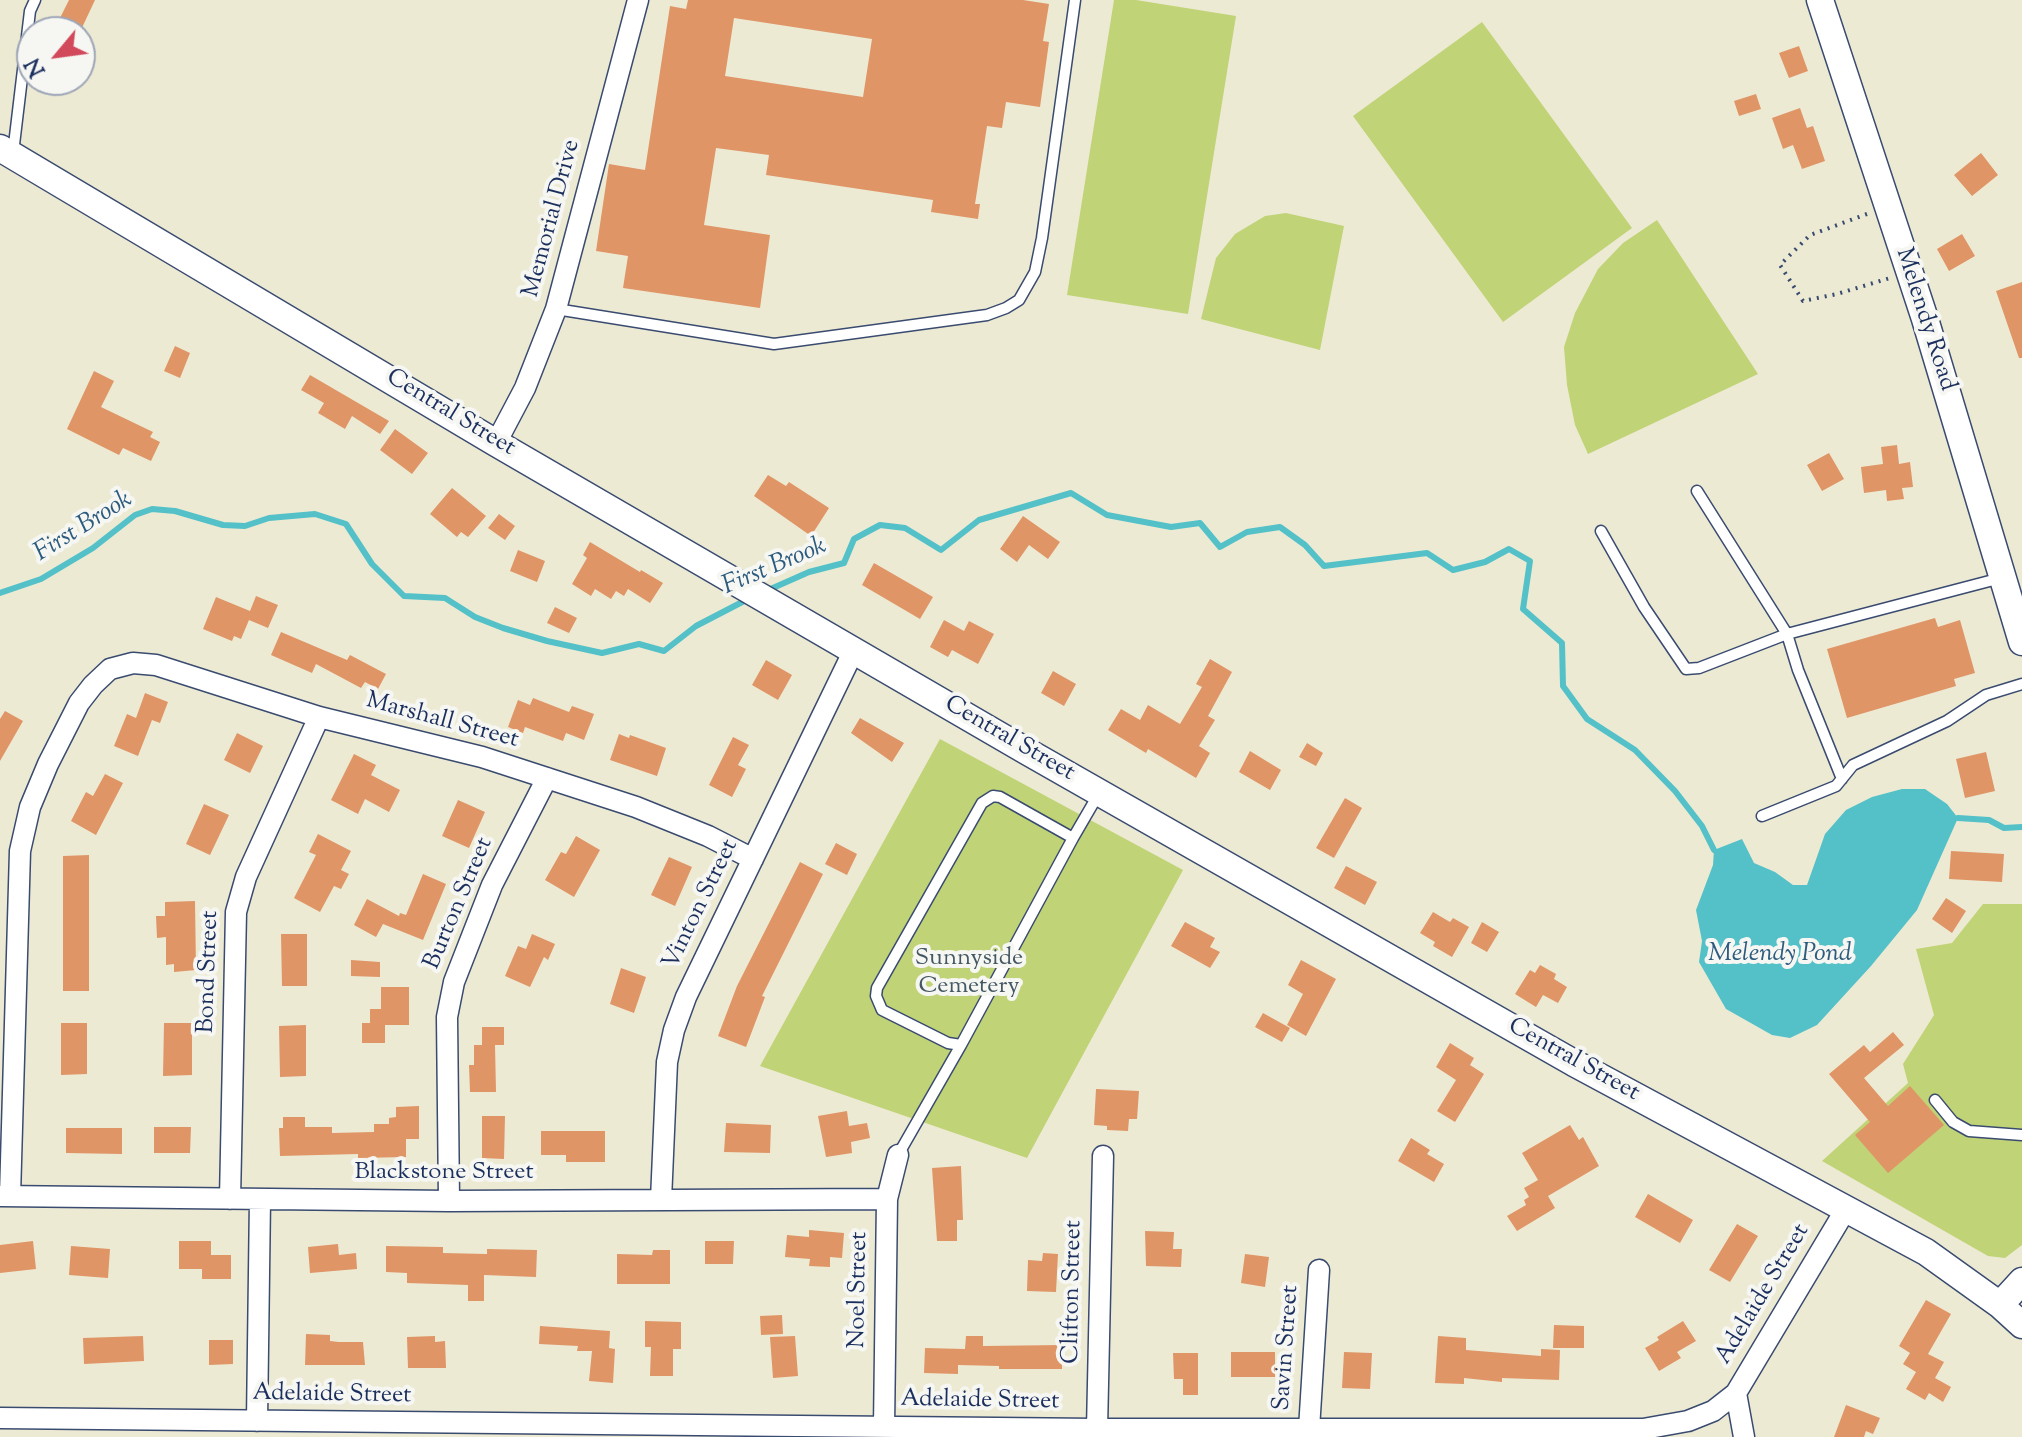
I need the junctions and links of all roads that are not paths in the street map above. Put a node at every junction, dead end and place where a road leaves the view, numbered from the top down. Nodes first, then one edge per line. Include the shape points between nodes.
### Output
1 (35, 0) edge
2 (638, 0) edge
3 (1075, 0) edge
4 (1820, 0) edge
5 (6, 151) edge
6 (556, 309) junction
7 (496, 443) junction
8 (1697, 491) dead end
9 (1601, 531) dead end
10 (2004, 577) junction
11 (1787, 634) junction
12 (2022, 642) edge
13 (854, 650) junction
14 (2022, 684) edge
15 (319, 717) junction
16 (547, 778) junction
17 (1842, 779) junction
18 (1100, 792) junction
19 (1762, 816) dead end
20 (1073, 838) junction
21 (753, 859) junction
22 (961, 1045) junction
23 (1935, 1100) dead end
24 (2022, 1135) edge
25 (898, 1155) joint
26 (1103, 1156) dead end
27 (5, 1196) edge
28 (230, 1199) junction
29 (260, 1199) junction
30 (887, 1199) junction
31 (661, 1200) junction
32 (449, 1201) junction
33 (1846, 1209) junction
34 (1319, 1270) dead end
35 (2022, 1281) edge
36 (2000, 1305) junction
37 (2022, 1325) edge
38 (1736, 1393) junction
39 (0, 1418) edge
40 (257, 1421) junction
41 (884, 1427) junction
42 (1097, 1429) junction
43 (1309, 1429) junction
44 (751, 1432) edge
45 (1151, 1433) edge
46 (1744, 1437) edge

1 - 5 lane
2 - 6 street, Memorial Drive
3 - 6 lane via 1035,272 1019,300 1006,308 987,315 774,344
4 - 10 street, Melendy Road
5 - 7 street, Central Street
6 - 7 street, Memorial Drive
7 - 13 street, Central Street
8 - 11 lane
9 - 11 lane via 1686,669
10 - 11 lane
10 - 12 street, Melendy Road
11 - 17 lane
13 - 18 street, Central Street
13 - 21 street, Vinton Street
14 - 17 lane via 1986,695 1947,721 1853,765
15 - 16 street, Marshall Street
15 - 27 street, Marshall Street via 156,665 133,663 110,669 79,703 30,807 20,851
15 - 28 street, Bond Street via 246,877 236,912
16 - 21 street, Marshall Street via 636,807
16 - 32 street, Burton Street via 492,885 454,982 447,1017
17 - 19 lane
18 - 20 lane
18 - 33 street, Central Street via 1574,1063
20 - 22 lane
20 - 22 lane via 1000,797 987,799 877,988 882,1010
21 - 31 street, Vinton Street via 674,1030 667,1062
22 - 25 lane
23 - 24 lane via 1953,1122 1969,1131
25 - 30 street, Noel Street
26 - 42 street, Clifton Street
27 - 28 street, Blackstone Street
28 - 29 street, Blackstone Street
29 - 32 street, Blackstone Street
29 - 40 street
30 - 31 street, Blackstone Street
30 - 41 street, Noel Street
31 - 32 street, Blackstone Street
33 - 36 street, Central Street via 1926,1252
33 - 38 street, Adelaide Street
34 - 43 street, Savin Street
35 - 36 street
36 - 37 street, Central Street
38 - 43 street, Adelaide Street via 1688,1421 1643,1429
38 - 46 street
39 - 40 street, Adelaide Street
40 - 44 street, Adelaide Street
41 - 42 street, Adelaide Street
41 - 44 street, Adelaide Street
42 - 45 street, Adelaide Street
43 - 45 street, Adelaide Street

